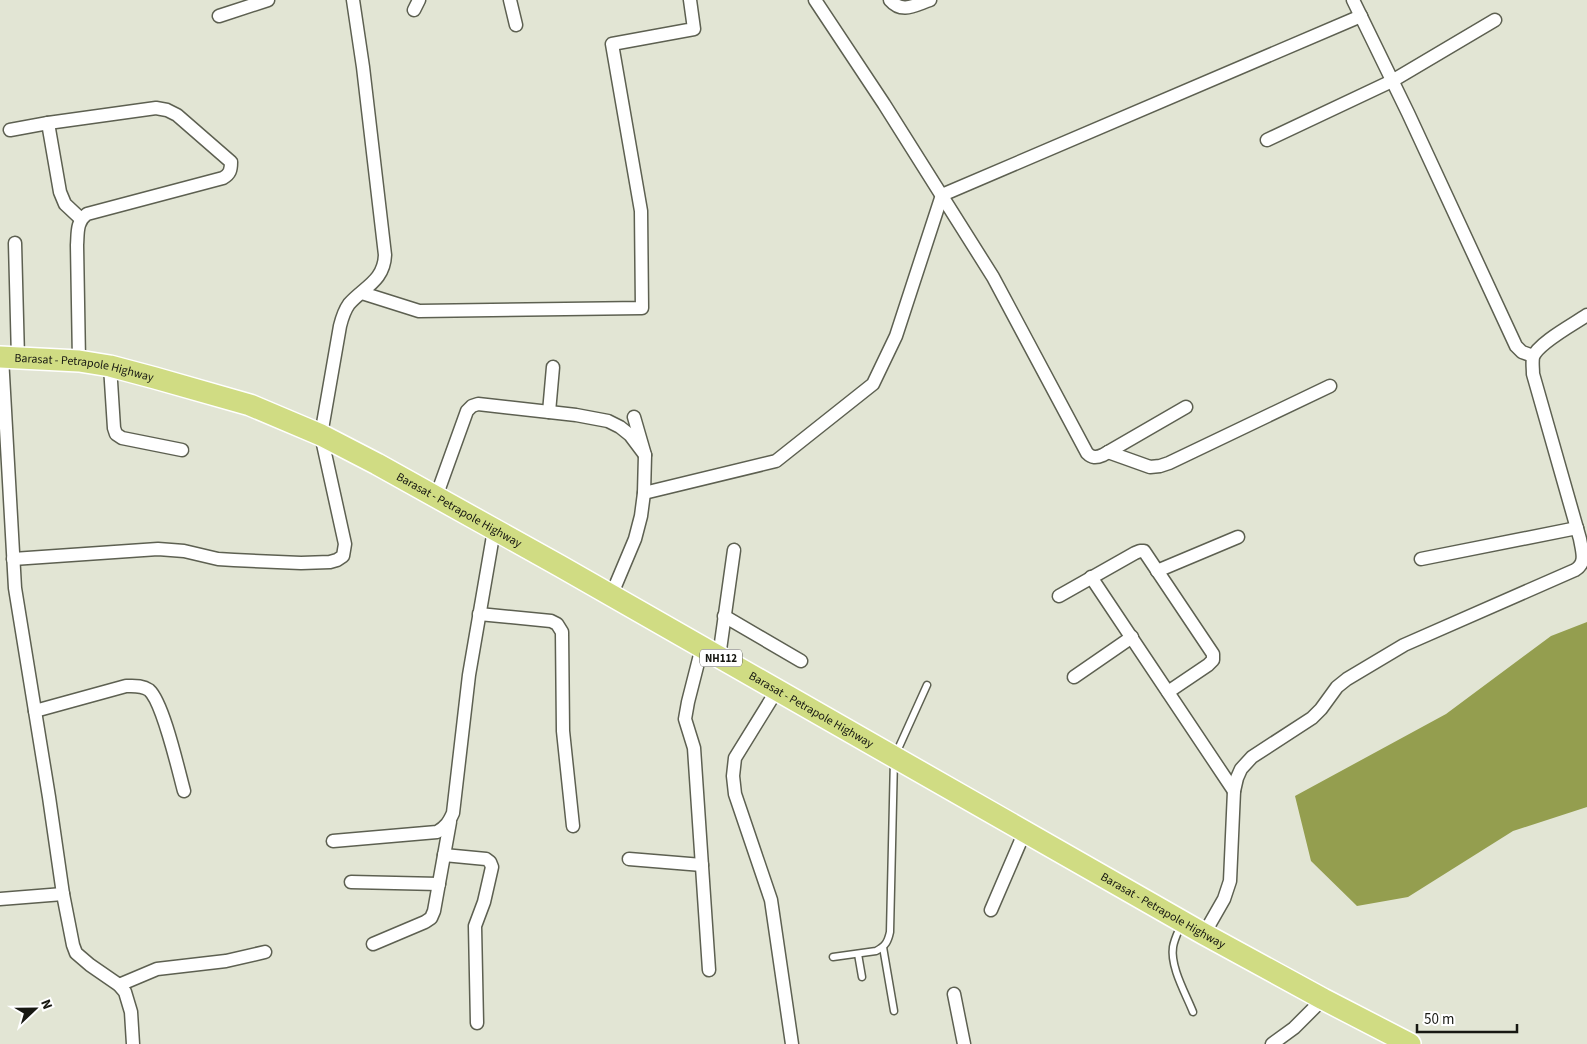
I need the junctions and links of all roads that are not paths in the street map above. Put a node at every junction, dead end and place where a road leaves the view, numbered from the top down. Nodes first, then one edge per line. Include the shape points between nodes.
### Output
1 (268, 0) edge
2 (353, 0) edge
3 (510, 0) edge
4 (690, 0) edge
5 (815, 0) edge
6 (890, 0) edge
7 (930, 0) edge
8 (1353, 0) edge
9 (219, 16) dead end
10 (1360, 16) junction
11 (1495, 20) dead end
12 (516, 25) dead end
13 (1392, 81) junction
14 (48, 123) junction
15 (10, 130) dead end
16 (1267, 140) dead end
17 (942, 195) junction
18 (81, 219) junction
19 (15, 244) dead end
20 (362, 293) junction
21 (1587, 315) edge
22 (1533, 356) junction
23 (7, 358) edge
24 (79, 361) junction
25 (110, 366) junction
26 (553, 366) dead end
27 (1330, 386) dead end
28 (1186, 407) dead end
29 (549, 412) junction
30 (634, 417) dead end
31 (321, 435) junction
32 (182, 450) dead end
33 (1108, 452) junction
34 (645, 455) junction
35 (644, 493) junction
36 (436, 496) junction
37 (494, 530) junction
38 (1581, 536) edge
39 (1238, 537) dead end
40 (734, 550) dead end
41 (13, 559) junction
42 (1420, 559) dead end
43 (1157, 570) junction
44 (1091, 578) junction
45 (611, 596) junction
46 (1059, 596) dead end
47 (479, 614) junction
48 (724, 616) junction
49 (1132, 637) junction
50 (710, 652) junction
51 (802, 661) dead end
52 (1074, 677) dead end
53 (927, 685) dead end
54 (777, 690) junction
55 (1168, 692) junction
56 (35, 711) junction
57 (894, 758) junction
58 (184, 790) dead end
59 (1234, 791) junction
60 (450, 822) junction
61 (573, 826) dead end
62 (1025, 831) junction
63 (333, 840) dead end
64 (444, 855) junction
65 (629, 859) dead end
66 (702, 865) junction
67 (351, 882) dead end
68 (439, 884) junction
69 (63, 894) junction
70 (0, 898) edge
71 (992, 910) dead end
72 (1182, 921) junction
73 (1204, 934) junction
74 (373, 944) dead end
75 (883, 947) junction
76 (265, 952) dead end
77 (858, 954) junction
78 (833, 957) dead end
79 (709, 970) dead end
80 (862, 977) dead end
81 (119, 984) junction
82 (954, 994) dead end
83 (1323, 999) junction
84 (894, 1011) dead end
85 (1193, 1012) dead end
86 (477, 1023) dead end
87 (1398, 1041) edge
88 (133, 1044) edge
89 (792, 1044) edge
90 (964, 1044) edge
91 (1272, 1044) edge

1 - 9 street
2 - 20 street via 385,255 385,265 380,274
3 - 12 street
4 - 20 street via 694,29 612,44 641,211 642,308 419,311
5 - 17 street
6 - 7 street via 902,8
8 - 10 street
10 - 13 street
10 - 17 street
11 - 13 street
13 - 16 street
13 - 22 street via 1516,346
14 - 15 street
14 - 18 street via 60,192 65,204
14 - 18 street via 148,108 166,110 177,114 230,162 231,170 222,178 87,214
17 - 33 street via 993,277 1087,453 1097,457
17 - 35 street via 896,336 873,384 776,461
18 - 24 street via 77,246
19 - 23 street
20 - 31 street via 344,312
21 - 22 street via 1544,344
22 - 38 street via 1533,374
23 - 24 highway, Barasat - Petrapole Highway / NH112
23 - 41 street
24 - 25 highway, Barasat - Petrapole Highway / NH112
25 - 31 highway, Barasat - Petrapole Highway / NH112 via 250,405
25 - 32 street via 116,434
26 - 29 street
27 - 33 street via 1160,466 1150,467
28 - 33 street
29 - 34 street via 608,421 630,435
29 - 36 street via 486,404 472,406 467,411
30 - 34 street
31 - 36 highway, Barasat - Petrapole Highway / NH112
31 - 41 street via 345,544 343,556 337,560 301,563 234,560 158,549
34 - 35 street
35 - 45 street via 635,539
36 - 37 highway, Barasat - Petrapole Highway / NH112
37 - 45 highway, Barasat - Petrapole Highway / NH112
37 - 47 street
38 - 42 street
38 - 59 street via 1584,559 1579,567 1404,645 1347,679 1312,718 1252,758 1241,769
39 - 43 street
40 - 48 street
41 - 56 street
43 - 44 street via 1144,551 1140,551
43 - 55 street via 1213,654 1208,665
44 - 46 street
44 - 49 street
45 - 50 highway, Barasat - Petrapole Highway / NH112
47 - 60 street
47 - 61 street via 551,621 562,632 563,731
48 - 50 street
48 - 51 street
49 - 52 street
49 - 55 street
50 - 54 highway, Barasat - Petrapole Highway / NH112
50 - 66 street via 688,702 685,719 694,748
53 - 57 lane
54 - 57 highway, Barasat - Petrapole Highway / NH112
54 - 89 street via 735,758 733,776 735,794 771,900
55 - 59 street
56 - 58 street via 126,686 148,690 157,700
56 - 69 street
57 - 62 highway, Barasat - Petrapole Highway / NH112
57 - 75 lane via 890,932
59 - 73 street via 1230,881 1224,899
60 - 63 street via 437,832
60 - 64 street
62 - 71 street
62 - 72 highway, Barasat - Petrapole Highway / NH112
64 - 68 street
64 - 86 street via 486,859 492,867 475,926
65 - 66 street
66 - 79 street
67 - 68 street
68 - 74 street via 431,918
69 - 70 street
69 - 81 street via 76,953
72 - 73 highway, Barasat - Petrapole Highway / NH112
72 - 85 lane via 1173,947 1174,966
73 - 83 highway, Barasat - Petrapole Highway / NH112
75 - 77 lane
75 - 84 lane
76 - 81 street via 226,961 157,969
77 - 78 lane
77 - 80 lane
81 - 88 street via 129,1002
82 - 90 street
83 - 87 highway, Barasat - Petrapole Highway / NH112
83 - 91 street via 1294,1028

